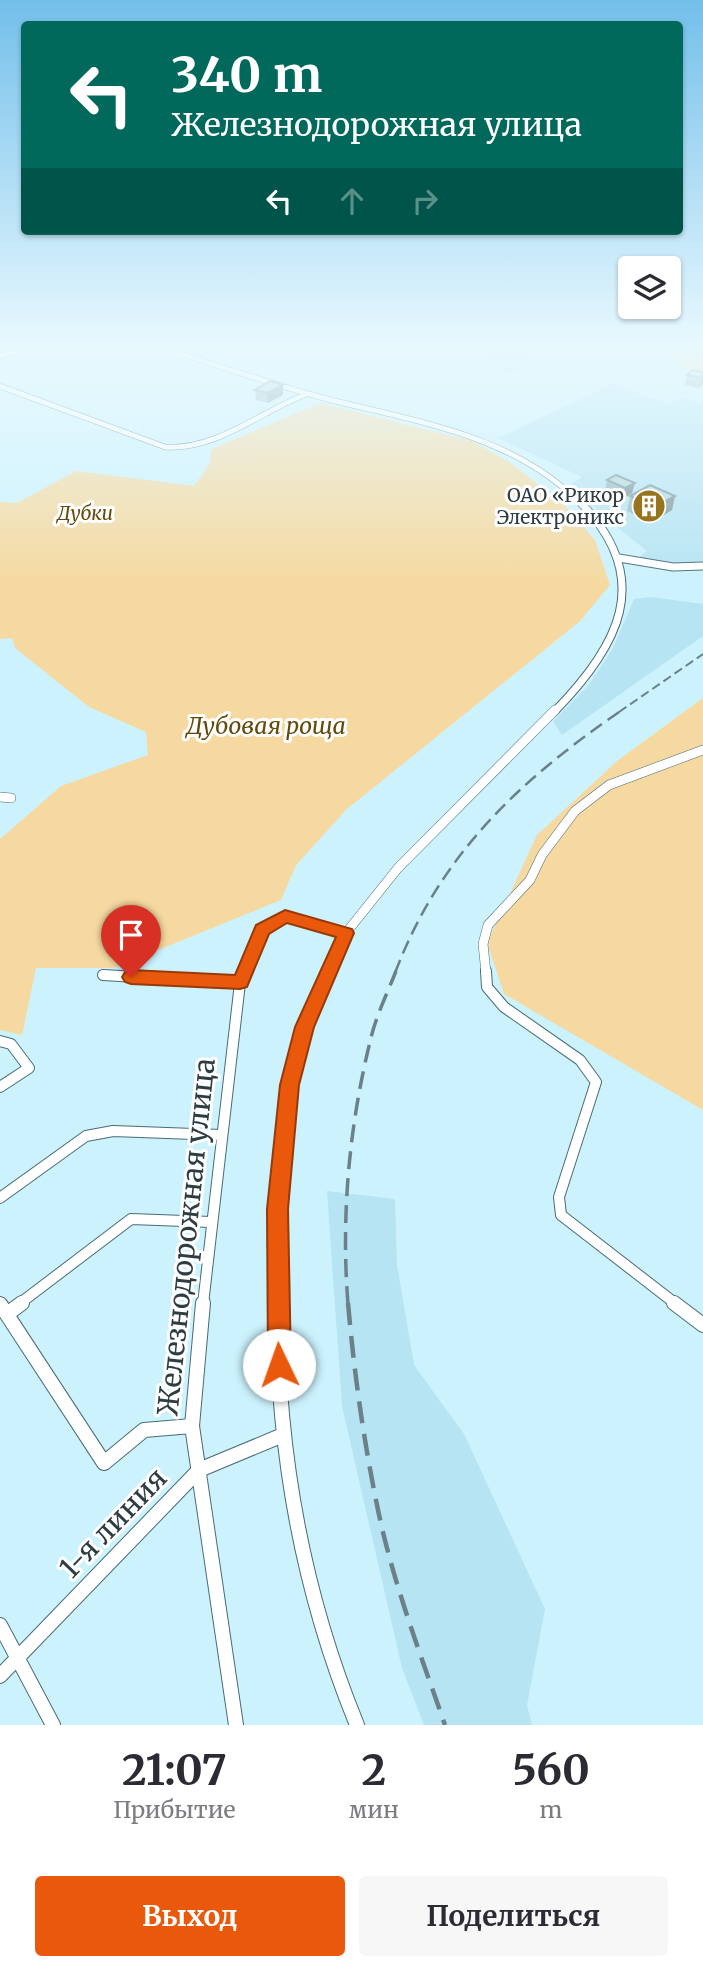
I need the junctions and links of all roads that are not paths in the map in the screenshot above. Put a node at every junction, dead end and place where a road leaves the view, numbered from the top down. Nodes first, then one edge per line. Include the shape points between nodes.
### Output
1 (101, 424) edge
2 (246, 424) edge
3 (427, 424) edge
4 (620, 558) junction
5 (703, 566) edge
6 (703, 750) edge
7 (0, 797) edge
8 (11, 798) dead end
9 (346, 933) junction
10 (103, 975) dead end
11 (240, 982) junction
12 (0, 1041) edge
13 (0, 1087) edge
14 (221, 1135) junction
15 (0, 1198) edge
16 (211, 1222) junction
17 (4, 1309) edge
18 (703, 1325) edge
19 (192, 1426) junction
20 (283, 1435) junction
21 (199, 1470) junction
22 (0, 1625) edge
23 (19, 1659) junction
24 (0, 1676) edge
25 (53, 1725) edge
26 (236, 1725) edge
27 (357, 1725) edge

1 - 2 street via 164,447 181,448 211,442
3 - 4 street via 462,432 531,464 563,486 608,532
4 - 5 street via 673,567
4 - 9 street via 621,604 612,636 597,664 398,867
6 - 18 street via 609,785 575,811 542,855 530,880 488,925 483,944 486,987 504,1007 580,1060 596,1082 559,1197 561,1215
7 - 8 street
9 - 11 street, Железнодорожная улица via 285,916 262,929
9 - 20 street via 304,1027 289,1085 277,1209
10 - 11 street
11 - 14 street, Железнодорожная улица
12 - 13 street via 11,1044 29,1068
14 - 15 street via 113,1131 86,1136
14 - 16 street, Железнодорожная улица
16 - 17 street via 131,1219
16 - 19 street, Железнодорожная улица
17 - 19 street via 104,1463 144,1430
19 - 21 street, Железнодорожная улица
20 - 21 street, 1-я линия
20 - 27 street via 309,1582
21 - 23 street, 1-я линия
21 - 26 street, Железнодорожная улица
22 - 23 street
23 - 24 street, 1-я линия
23 - 25 street

